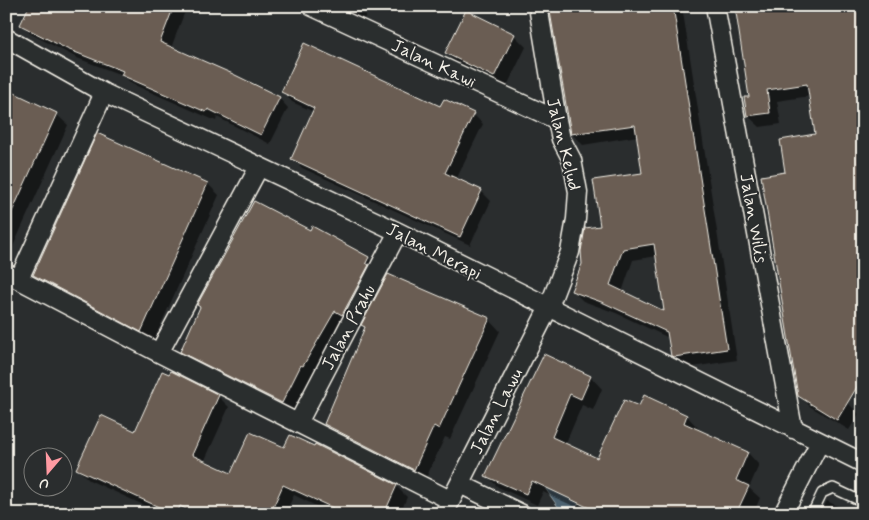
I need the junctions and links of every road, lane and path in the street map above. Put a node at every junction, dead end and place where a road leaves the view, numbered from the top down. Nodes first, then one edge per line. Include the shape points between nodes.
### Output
1 (311, 6) edge
2 (538, 6) edge
3 (715, 6) edge
4 (6, 38) edge
5 (104, 93) junction
6 (556, 120) junction
7 (259, 167) junction
8 (398, 232) junction
9 (13, 276) edge
10 (548, 309) junction
11 (159, 353) junction
12 (298, 423) junction
13 (793, 429) junction
14 (820, 442) junction
15 (863, 463) edge
16 (460, 484) junction
17 (863, 502) edge
18 (447, 507) edge
19 (522, 514) edge
20 (782, 514) edge
21 (812, 514) edge

1 - 6 street, Jalan Kawi
2 - 6 street, Jalan Kelud
3 - 13 street, Jalan Wilis
4 - 5 street, Jalan Merapi
5 - 7 street, Jalan Merapi
5 - 9 street
6 - 10 street, Jalan Kelud via 572,160 578,192 570,252
7 - 8 street, Jalan Merapi
7 - 11 street
8 - 10 street, Jalan Merapi
8 - 12 street, Jalan Prahu
9 - 11 street
10 - 13 street, Jalan Merapi
10 - 16 street, Jalan Lawu
11 - 12 street
12 - 18 street
13 - 14 street, Jalan Merapi
14 - 15 street, Jalan Merapi
14 - 20 street
16 - 18 street, Jalan Lawu
16 - 19 street
17 - 21 lane via 833,488 822,493

